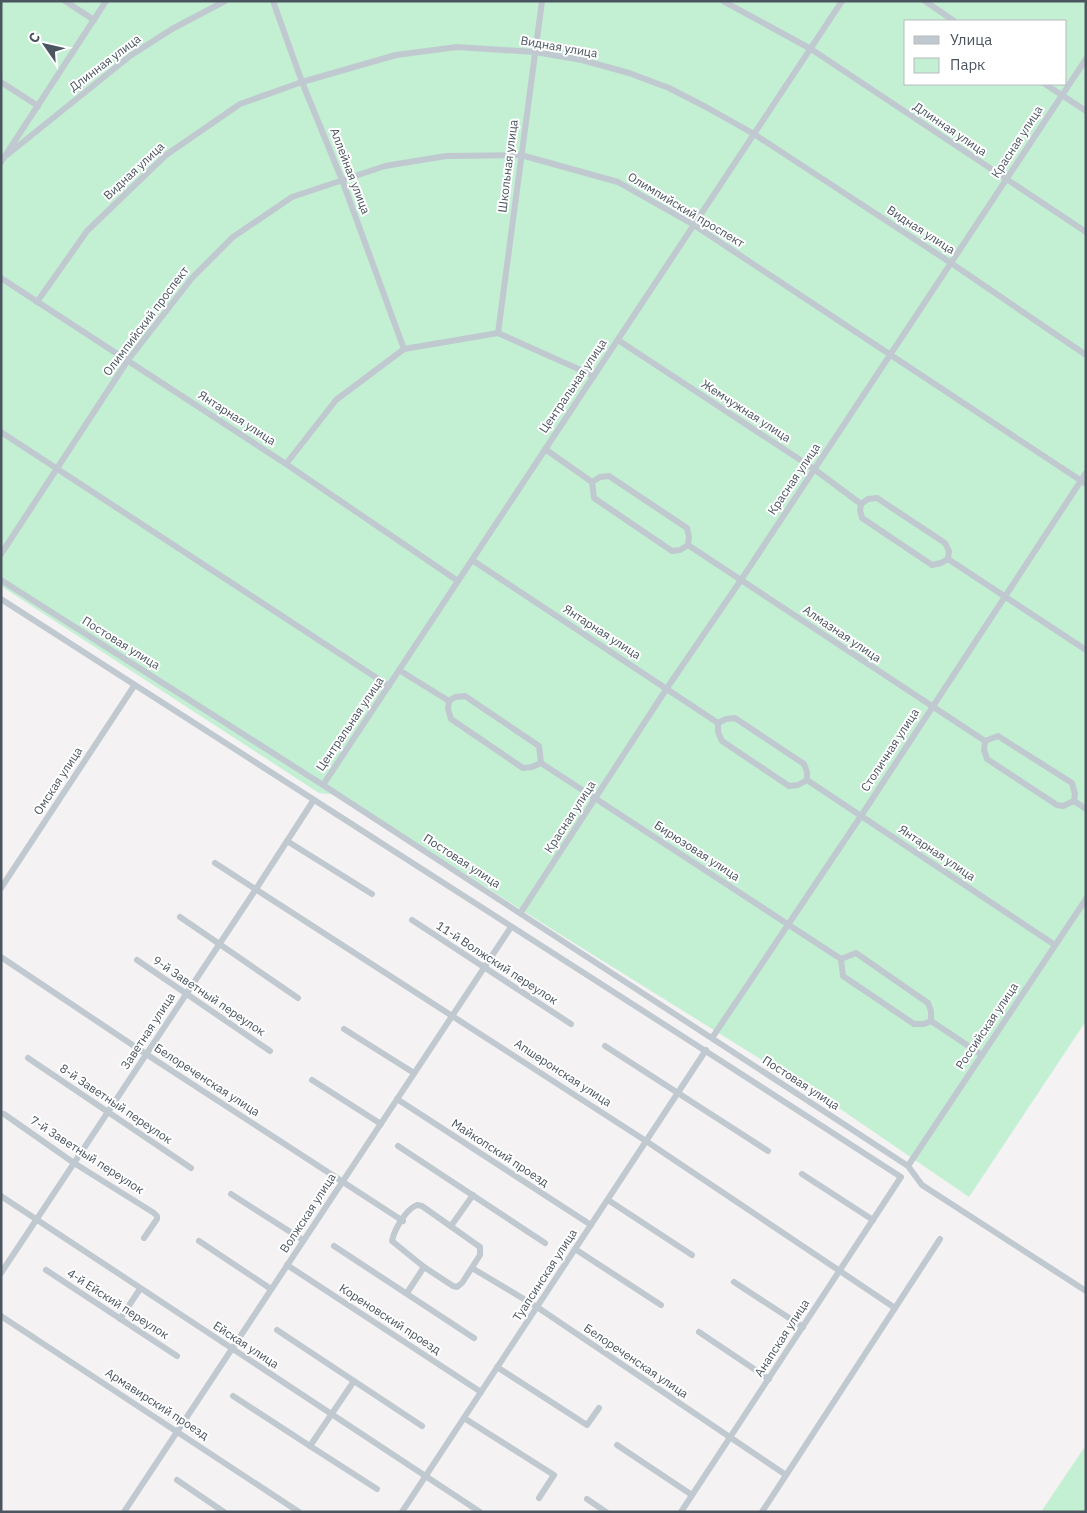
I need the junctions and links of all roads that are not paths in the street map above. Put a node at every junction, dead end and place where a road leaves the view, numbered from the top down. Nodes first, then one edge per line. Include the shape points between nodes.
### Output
1 (65, 1) edge
2 (106, 1) edge
3 (225, 1) edge
4 (273, 1) edge
5 (542, 1) edge
6 (723, 1) edge
7 (842, 1) edge
8 (925, 1) edge
9 (94, 20) junction
10 (953, 20) edge
11 (811, 49) junction
12 (534, 52) junction
13 (1086, 59) edge
14 (1, 82) edge
15 (302, 82) junction
16 (1047, 85) edge
17 (1062, 95) junction
18 (38, 106) junction
19 (1086, 112) edge
20 (754, 134) junction
21 (6, 155) junction
22 (521, 155) junction
23 (1, 162) edge
24 (342, 180) junction
25 (1006, 180) junction
26 (694, 225) junction
27 (1086, 232) edge
28 (951, 263) junction
29 (1, 278) edge
30 (37, 302) junction
31 (498, 333) junction
32 (618, 340) junction
33 (404, 349) junction
34 (890, 354) junction
35 (1086, 356) edge
36 (128, 360) junction
37 (594, 376) junction
38 (1, 432) edge
39 (544, 449) junction
40 (286, 464) junction
41 (814, 469) junction
42 (58, 470) junction
43 (1086, 473) edge
44 (592, 482) junction
45 (1083, 483) edge
46 (861, 504) junction
47 (688, 545) junction
48 (1, 554) edge
49 (948, 559) junction
50 (472, 560) junction
51 (1, 580) edge
52 (741, 580) junction
53 (458, 581) junction
54 (1004, 597) junction
55 (1, 599) edge
56 (1086, 650) edge
57 (399, 670) junction
58 (134, 686) junction
59 (388, 686) junction
60 (667, 688) junction
61 (449, 701) junction
62 (932, 707) junction
63 (718, 723) junction
64 (985, 742) junction
65 (541, 763) junction
66 (807, 780) junction
67 (323, 784) junction
68 (596, 798) junction
69 (313, 801) junction
70 (1074, 801) junction
71 (1086, 809) edge
72 (861, 816) junction
73 (287, 841) junction
74 (215, 863) dead end
75 (1, 888) edge
76 (256, 889) junction
77 (372, 894) dead end
78 (1086, 899) edge
79 (521, 912) junction
80 (180, 917) dead end
81 (412, 920) dead end
82 (788, 925) junction
83 (510, 927) junction
84 (220, 943) junction
85 (1055, 945) junction
86 (1, 957) edge
87 (841, 959) junction
88 (136, 960) dead end
89 (484, 968) junction
90 (186, 993) junction
91 (298, 998) dead end
92 (452, 1015) junction
93 (931, 1020) junction
94 (571, 1024) dead end
95 (344, 1029) dead end
96 (712, 1038) junction
97 (605, 1046) dead end
98 (706, 1050) junction
99 (270, 1051) dead end
100 (146, 1054) junction
101 (982, 1055) junction
102 (28, 1058) dead end
103 (414, 1073) junction
104 (312, 1080) dead end
105 (678, 1094) junction
106 (397, 1099) junction
107 (107, 1112) junction
108 (4, 1114) dead end
109 (381, 1124) junction
110 (646, 1141) junction
111 (398, 1146) dead end
112 (768, 1151) dead end
113 (74, 1163) junction
114 (908, 1166) junction
115 (191, 1168) dead end
116 (802, 1174) dead end
117 (901, 1177) joint
118 (343, 1181) junction
119 (231, 1194) dead end
120 (473, 1195) junction
121 (1, 1196) edge
122 (608, 1200) junction
123 (37, 1219) junction
124 (403, 1220) junction
125 (873, 1220) junction
126 (451, 1226) junction
127 (591, 1226) junction
128 (144, 1238) dead end
129 (940, 1239) dead end
130 (304, 1240) junction
131 (199, 1241) dead end
132 (545, 1243) dead end
133 (334, 1246) dead end
134 (575, 1249) junction
135 (692, 1255) dead end
136 (287, 1265) junction
137 (424, 1267) junction
138 (472, 1268) junction
139 (46, 1270) dead end
140 (840, 1270) junction
141 (1, 1273) edge
142 (734, 1282) dead end
143 (140, 1289) junction
144 (271, 1289) junction
145 (1086, 1290) edge
146 (407, 1293) junction
147 (662, 1305) dead end
148 (537, 1307) junction
149 (895, 1308) junction
150 (1, 1316) edge
151 (120, 1319) junction
152 (803, 1327) junction
153 (277, 1330) dead end
154 (699, 1332) dead end
155 (474, 1338) dead end
156 (232, 1349) junction
157 (177, 1356) dead end
158 (497, 1367) junction
159 (769, 1379) junction
160 (354, 1381) junction
161 (481, 1392) junction
162 (233, 1396) dead end
163 (599, 1408) dead end
164 (332, 1414) junction
165 (464, 1418) junction
166 (422, 1426) dead end
167 (177, 1431) junction
168 (730, 1438) junction
169 (617, 1445) dead end
170 (310, 1446) junction
171 (786, 1474) junction
172 (426, 1476) junction
173 (177, 1480) dead end
174 (377, 1489) dead end
175 (692, 1495) junction
176 (539, 1498) dead end
177 (587, 1499) dead end
178 (124, 1512) edge
179 (224, 1512) edge
180 (299, 1512) edge
181 (402, 1512) edge
182 (480, 1512) edge
183 (606, 1512) edge
184 (681, 1512) edge
185 (762, 1512) edge

1 - 9 street
2 - 9 street
3 - 21 street, Длинная улица via 130,56
4 - 15 street, Аллейная улица
5 - 12 street, Школьная улица
6 - 11 street, Длинная улица
7 - 11 street, Центральная улица
8 - 10 street
9 - 18 street
11 - 20 street, Центральная улица
11 - 25 street, Длинная улица
12 - 15 street, Видная улица via 457,47 396,55
12 - 20 street, Видная улица via 582,60 628,73 676,92
12 - 22 street, Школьная улица
13 - 17 street, Красная улица
14 - 18 street
15 - 24 street, Аллейная улица
15 - 30 street, Видная улица via 240,104 166,154 87,231
16 - 17 street
17 - 19 street
17 - 25 street, Красная улица
18 - 21 street
20 - 26 street, Центральная улица
20 - 28 street, Видная улица
21 - 23 street
22 - 24 street, Олимпийский проспект via 446,156 385,166
22 - 26 street, Олимпийский проспект via 618,182
22 - 31 street, Школьная улица
24 - 33 street, Аллейная улица
24 - 36 street, Олимпийский проспект via 292,197 233,237 192,278
25 - 27 street, Длинная улица
25 - 28 street, Красная улица
26 - 32 street, Центральная улица
26 - 34 street, Олимпийский проспект
28 - 34 street, Красная улица
28 - 35 street, Видная улица
29 - 30 street, Янтарная улица
30 - 36 street, Янтарная улица
31 - 33 street
31 - 37 street
32 - 37 street, Центральная улица
32 - 41 street, Жемчужная улица
33 - 40 street via 336,400
34 - 41 street, Красная улица
34 - 45 street, Олимпийский проспект
36 - 40 street, Янтарная улица
36 - 42 street, Олимпийский проспект
37 - 39 street, Центральная улица
38 - 42 street
39 - 44 street
39 - 50 street, Центральная улица
40 - 53 street, Янтарная улица
41 - 46 street, Жемчужная улица
41 - 52 street, Красная улица
42 - 48 street, Олимпийский проспект
42 - 59 street
43 - 45 street, Столичная улица
44 - 47 street via 594,498 672,551
44 - 47 street via 608,476 687,528
45 - 54 street, Столичная улица
46 - 49 street, Жемчужная улица via 862,518 932,565
46 - 49 street via 877,498 945,543
47 - 52 street, Алмазная улица
49 - 54 street
50 - 53 street, Центральная улица
50 - 60 street, Янтарная улица
51 - 67 street, Постовая улица
52 - 60 street, Красная улица
52 - 62 street, Алмазная улица
53 - 57 street, Центральная улица
54 - 56 street
54 - 62 street, Столичная улица
55 - 58 street, Постовая улица
57 - 59 street, Центральная улица
57 - 61 street
58 - 69 street, Постовая улица
58 - 75 street, Омская улица
59 - 67 street, Центральная улица
60 - 63 street, Янтарная улица
60 - 68 street, Красная улица
61 - 65 street via 465,696 474,702 539,746
61 - 65 street via 451,719 523,768
62 - 64 street, Алмазная улица
62 - 72 street, Столичная улица
63 - 66 street via 735,718 804,764
63 - 66 street via 722,741 788,786
64 - 70 street via 987,759 1026,785 1057,805
64 - 70 street via 998,736 1072,783
65 - 68 street, Бирюзовая улица
66 - 72 street, Янтарная улица
67 - 79 street, Постовая улица
68 - 79 street, Красная улица
68 - 82 street, Бирюзовая улица
69 - 73 street, Заветная улица
69 - 83 street, Постовая улица
70 - 71 street
72 - 82 street, Столичная улица
72 - 85 street, Янтарная улица
73 - 76 street, Заветная улица
73 - 77 street
74 - 76 street, Апшеронская улица
76 - 84 street, Заветная улица
76 - 92 street, Апшеронская улица
78 - 85 street, Российская улица
79 - 96 street, Постовая улица
80 - 84 street
81 - 89 street, 11-й Волжский переулок
82 - 87 street, Бирюзовая улица
82 - 96 street, Столичная улица
83 - 89 street, Волжская улица
83 - 98 street, Постовая улица
84 - 90 street, Заветная улица
84 - 91 street
85 - 101 street, Российская улица
86 - 100 street, Белореченская улица
87 - 93 street via 843,976 914,1024
87 - 93 street via 856,953 928,1003
88 - 90 street, 9-й Заветный переулок
89 - 92 street, Волжская улица
89 - 94 street, 11-й Волжский переулок
90 - 99 street, 9-й Заветный переулок
90 - 100 street, Заветная улица
92 - 103 street, Волжская улица
92 - 110 street, Апшеронская улица
93 - 101 street
95 - 103 street
96 - 114 street, Постовая улица
97 - 105 street
98 - 105 street, Туапсинская улица
98 - 117 street, Постовая улица
100 - 107 street, Заветная улица
100 - 118 street, Белореченская улица
101 - 114 street, Российская улица
102 - 107 street, 8-й Заветный переулок
103 - 106 street, Волжская улица
104 - 109 street
105 - 110 street, Туапсинская улица
105 - 112 street
106 - 109 street, Волжская улица
106 - 127 street, Майкопский проезд
107 - 113 street, Заветная улица
107 - 115 street, 8-й Заветный переулок
108 - 113 street, 7-й Заветный переулок
109 - 118 street, Волжская улица
110 - 122 street, Туапсинская улица
110 - 140 street, Апшеронская улица
111 - 120 street
113 - 123 street, Заветная улица
113 - 128 street, 7-й Заветный переулок via 157,1216
114 - 145 street, Постовая улица via 922,1185
116 - 125 street
117 - 125 street, Анапская улица
118 - 124 street, Белореченская улица
118 - 130 street, Волжская улица
119 - 130 street
120 - 126 street
120 - 132 street
121 - 123 street, Ейская улица
122 - 127 street, Туапсинская улица
122 - 135 street
123 - 141 street, Заветная улица
123 - 143 street, Ейская улица
124 - 126 street via 417,1205
124 - 137 street via 392,1241
125 - 140 street, Анапская улица
126 - 138 street via 480,1247 480,1255
127 - 134 street, Туапсинская улица
129 - 149 street
130 - 136 street, Волжская улица
131 - 144 street
133 - 146 street
134 - 147 street
134 - 148 street, Туапсинская улица
136 - 144 street, Волжская улица
136 - 161 street, Кореновский проезд
137 - 138 street via 457,1287
137 - 146 street
138 - 148 street, Белореченская улица
139 - 151 street, 4-й Ейский переулок
140 - 149 street, Апшеронская улица
140 - 152 street, Анапская улица
142 - 152 street
143 - 151 street
143 - 156 street, Ейская улица
144 - 156 street, Волжская улица
146 - 155 street
148 - 158 street, Туапсинская улица
148 - 168 street, Белореченская улица
149 - 171 street
150 - 167 street, Армавирский проезд
151 - 157 street, 4-й Ейский переулок
152 - 159 street, Анапская улица
153 - 160 street
154 - 159 street
156 - 164 street, Ейская улица
156 - 167 street, Волжская улица
158 - 161 street, Туапсинская улица
158 - 163 street via 587,1425
159 - 168 street, Анапская улица
160 - 164 street
160 - 166 street
161 - 165 street, Туапсинская улица
162 - 170 street
164 - 170 street
164 - 172 street, Ейская улица
165 - 172 street, Туапсинская улица
165 - 176 street via 554,1475
167 - 178 street, Волжская улица
167 - 180 street, Армавирский проезд
168 - 171 street, Белореченская улица
168 - 175 street, Анапская улица
169 - 175 street
170 - 174 street
171 - 185 street
172 - 181 street, Туапсинская улица
172 - 182 street, Ейская улица
173 - 179 street
175 - 184 street, Анапская улица
177 - 183 street

